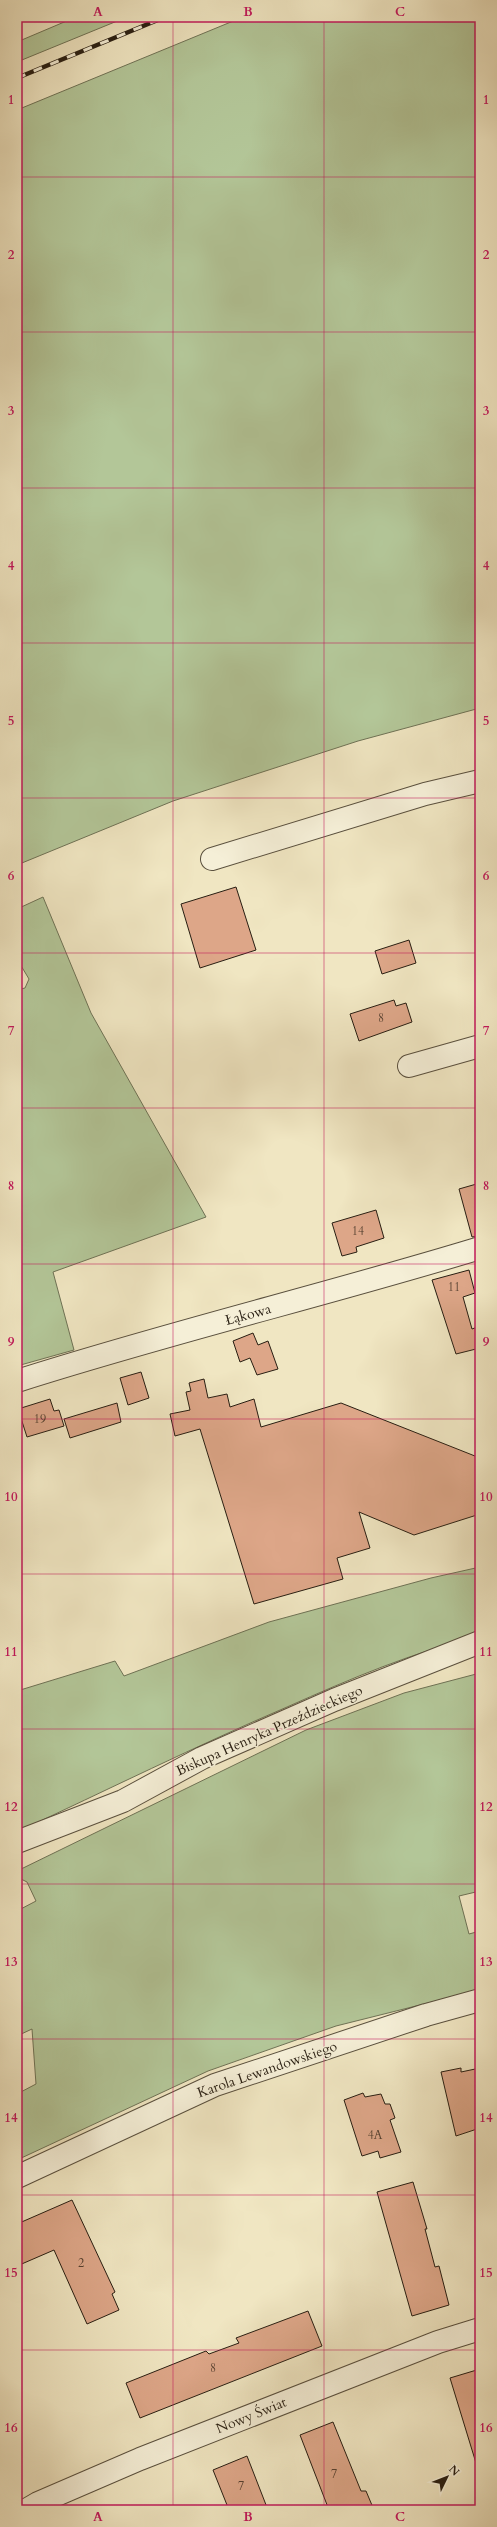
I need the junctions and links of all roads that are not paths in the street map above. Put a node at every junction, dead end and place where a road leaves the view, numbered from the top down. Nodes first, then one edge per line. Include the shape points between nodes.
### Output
1 (480, 781) edge
2 (212, 859) dead end
3 (480, 1046) edge
4 (409, 1066) dead end
5 (480, 1248) edge
6 (17, 1381) edge
7 (480, 1642) edge
8 (17, 1842) edge
9 (480, 2000) edge
10 (17, 2177) edge
11 (480, 2329) edge
12 (26, 2510) edge

1 - 2 street via 425,794
3 - 4 street
5 - 6 street, Łąkowa via 394,1274 124,1347
7 - 8 street, Biskupa Henryka Przeździeckiego via 334,1700 202,1758 123,1801
9 - 10 street, Karola Lewandowskiego via 215,2085
11 - 12 street, Nowy Świat via 438,2342 140,2459

